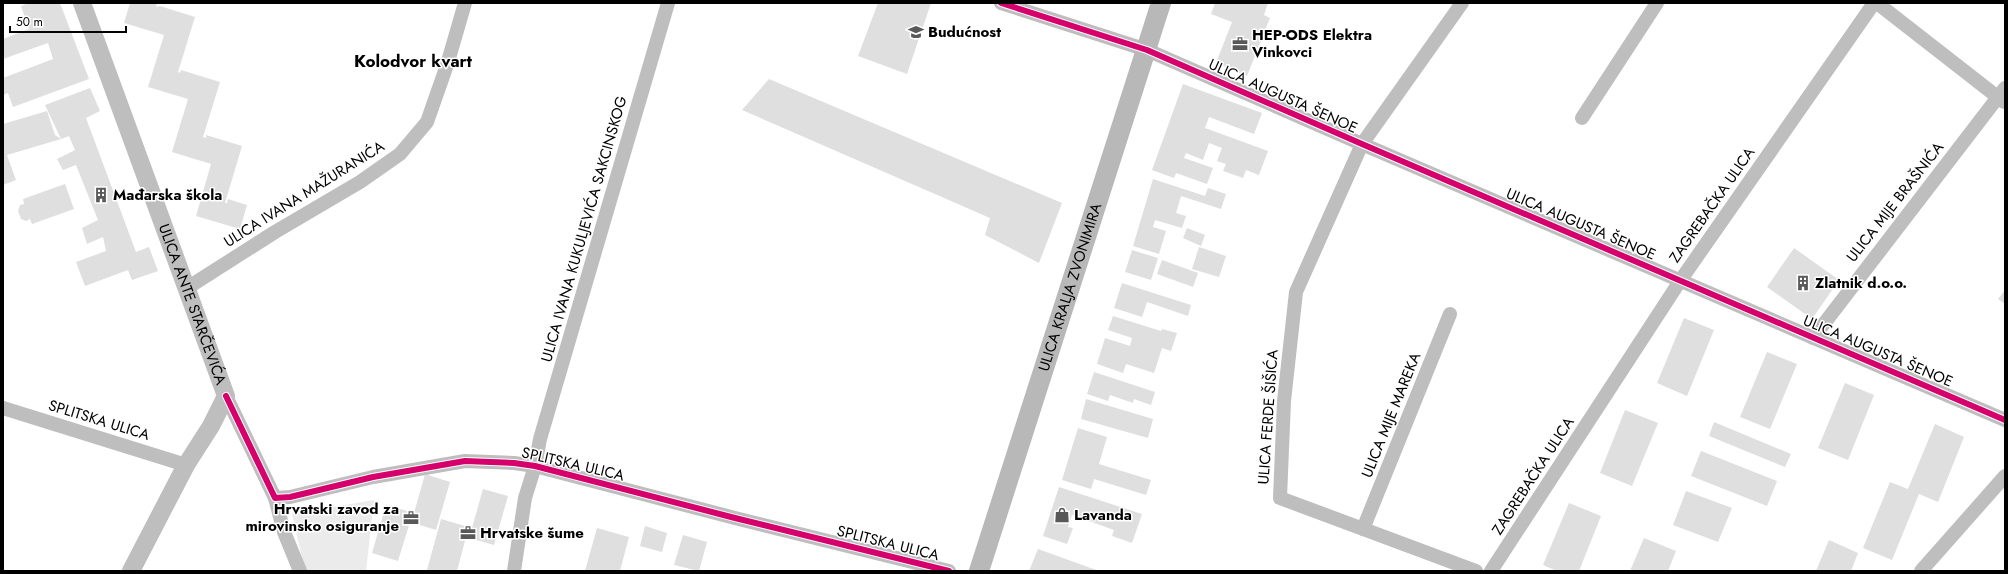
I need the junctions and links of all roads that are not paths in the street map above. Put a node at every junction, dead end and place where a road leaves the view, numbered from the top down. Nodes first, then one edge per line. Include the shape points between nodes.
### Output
1 (82, 3) edge
2 (465, 3) edge
3 (668, 3) edge
4 (1001, 3) edge
5 (1161, 3) edge
6 (1462, 3) edge
7 (1657, 3) edge
8 (1875, 3) edge
9 (1147, 50) junction
10 (2003, 96) edge
11 (1582, 118) dead end
12 (1362, 144) junction
13 (1680, 281) junction
14 (186, 288) junction
15 (1450, 314) dead end
16 (1813, 338) junction
17 (226, 396) junction
18 (3, 408) edge
19 (2005, 420) edge
20 (186, 465) junction
21 (535, 466) junction
22 (2005, 476) edge
23 (275, 498) junction
24 (1363, 529) junction
25 (131, 571) edge
26 (300, 571) edge
27 (514, 571) edge
28 (949, 571) edge
29 (979, 571) edge
30 (1476, 571) edge
31 (1491, 571) edge
32 (1921, 571) edge

1 - 14 street, ULICA ANTE STARČEVIĆA
2 - 14 street, ULICA IVANA MAŽURANIĆA via 427,122 400,154 360,182
3 - 21 street, ULICA IVANA KUKULJEVIĆA SAKCINSKOG via 540,439
4 - 9 street, ULICA AUGUSTA ŠENOE
5 - 9 main road, ULICA KRALJA ZVONIMIRA
6 - 12 street
7 - 11 street
8 - 10 street
8 - 13 street, ZAGREBAČKA ULICA
9 - 12 street, ULICA AUGUSTA ŠENOE
9 - 29 main road, ULICA KRALJA ZVONIMIRA
10 - 16 street, ULICA MIJE BRAŠNIĆA
12 - 13 street, ULICA AUGUSTA ŠENOE
12 - 24 street, ULICA FERDE ŠIŠIĆA via 1296,292 1284,401 1280,498
13 - 16 street, ULICA AUGUSTA ŠENOE
13 - 31 street, ZAGREBAČKA ULICA
14 - 17 street, ULICA ANTE STARČEVIĆA
15 - 24 street, ULICA MIJE MAREKA
16 - 19 street, ULICA AUGUSTA ŠENOE
17 - 20 street, ULICA ANTE STARČEVIĆA via 211,426
17 - 23 street
18 - 20 street, SPLITSKA ULICA
20 - 25 street, ULICA ANTE STARČEVIĆA
21 - 23 street, SPLITSKA ULICA via 465,461
21 - 27 street, ULICA IVANA KUKULJEVIĆA SAKCINSKOG via 525,498
21 - 28 street, SPLITSKA ULICA
22 - 32 street
23 - 26 street via 284,532
24 - 30 street, ULICA FERDE ŠIŠIĆA

